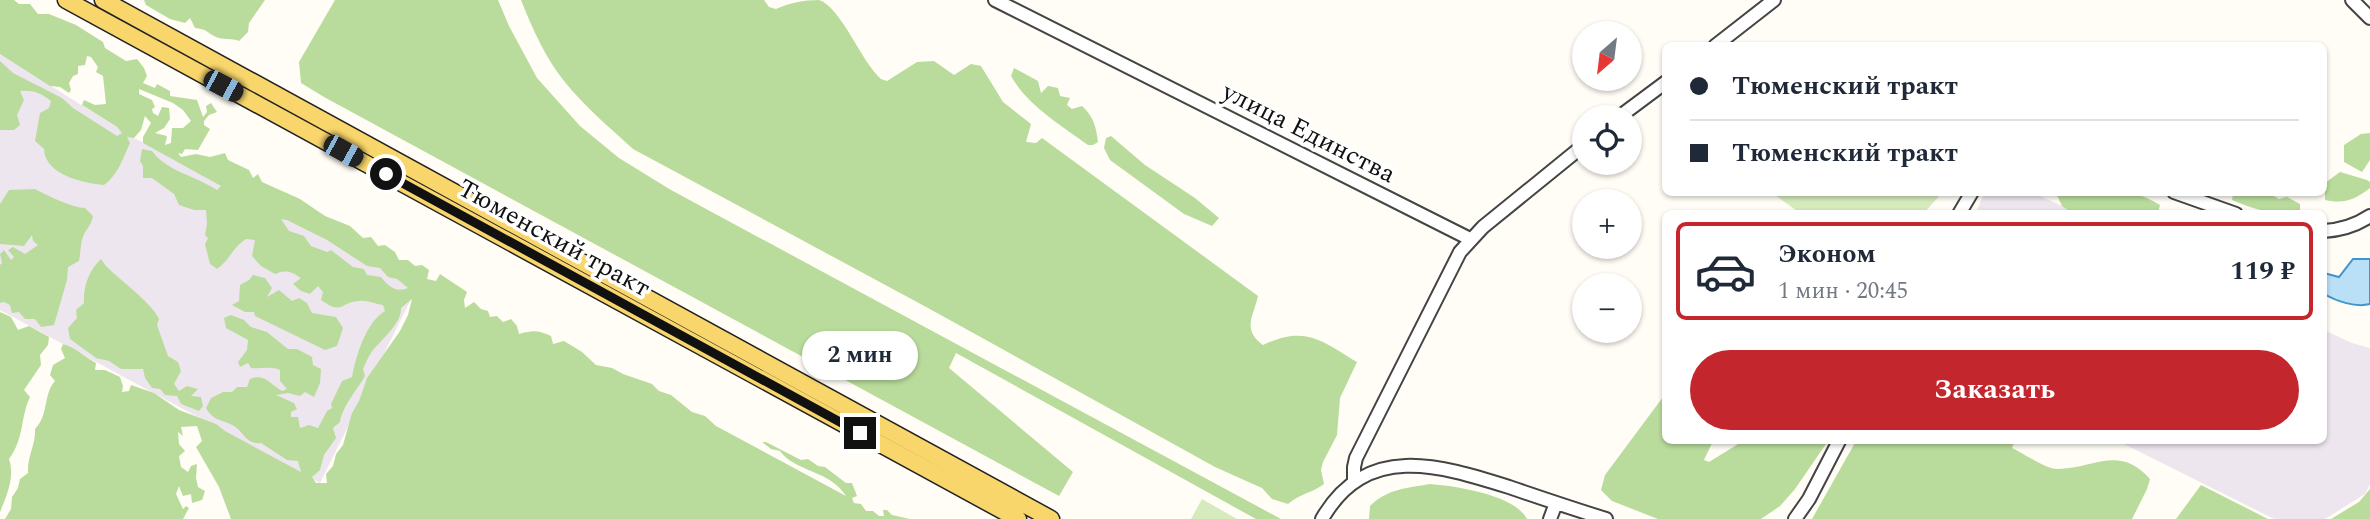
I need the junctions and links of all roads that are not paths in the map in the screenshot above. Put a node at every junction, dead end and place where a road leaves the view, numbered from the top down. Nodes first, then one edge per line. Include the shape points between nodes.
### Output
1 (66, 0) edge
2 (103, 0) edge
3 (995, 0) edge
4 (1774, 0) edge
5 (2352, 0) edge
6 (2370, 18) edge
7 (1720, 42) edge
8 (1662, 85) edge
9 (1635, 105) edge
10 (1572, 155) edge
11 (2185, 196) edge
12 (2225, 210) edge
13 (2370, 216) edge
14 (2327, 231) edge
15 (1470, 239) junction
16 (1838, 444) edge
17 (947, 480) junction
18 (1354, 481) junction
19 (1556, 503) junction
20 (1001, 519) edge
21 (1018, 519) edge
22 (1051, 519) edge
23 (1322, 519) edge
24 (1550, 519) edge
25 (1606, 519) edge
26 (1796, 519) edge

1 - 17 main road, Тюменский тракт
2 - 22 main road, Тюменский тракт
3 - 15 street, улица Единства
4 - 7 street
5 - 6 street
8 - 9 street
10 - 15 street
11 - 12 street
13 - 14 street via 2359,224
15 - 18 street via 1449,271 1363,444 1353,467
16 - 26 street
17 - 20 street
17 - 21 main road, Тюменский тракт
18 - 19 street via 1386,468 1434,467
18 - 23 street via 1335,497
19 - 24 street
19 - 25 street

